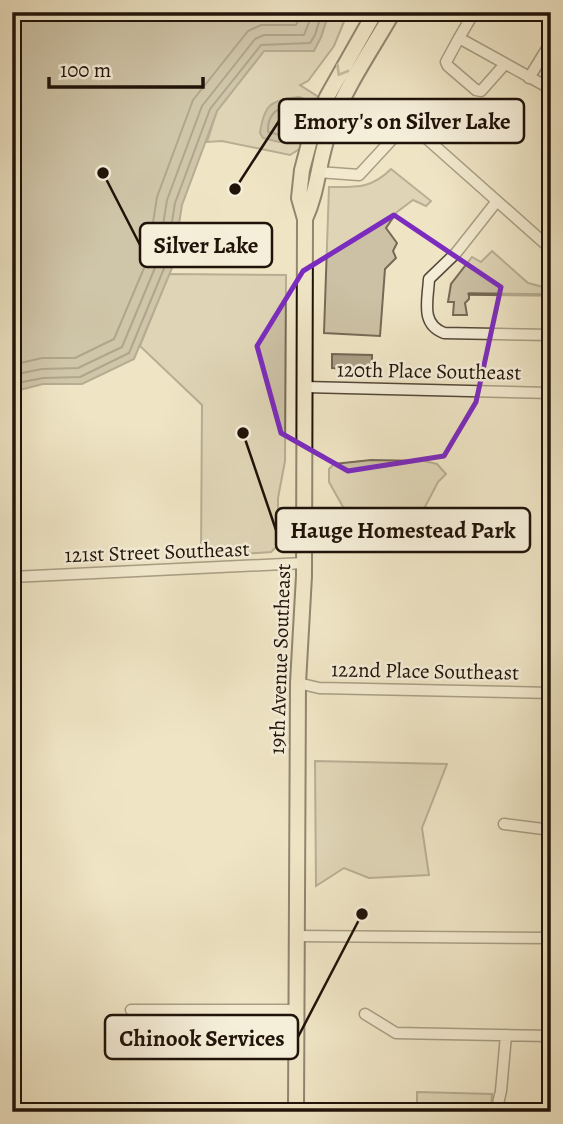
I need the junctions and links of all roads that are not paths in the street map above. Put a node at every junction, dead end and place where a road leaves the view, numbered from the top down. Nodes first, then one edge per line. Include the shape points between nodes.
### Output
1 (375, 12) edge
2 (393, 12) edge
3 (473, 15) dead end
4 (459, 37) junction
5 (551, 42) edge
6 (505, 64) junction
7 (528, 78) junction
8 (551, 89) edge
9 (318, 172) junction
10 (497, 201) junction
11 (305, 219) junction
12 (551, 249) edge
13 (551, 335) edge
14 (305, 387) junction
15 (551, 393) edge
16 (304, 564) junction
17 (12, 578) edge
18 (298, 684) junction
19 (551, 693) edge
20 (504, 824) dead end
21 (551, 830) edge
22 (297, 936) junction
23 (551, 938) edge
24 (131, 1010) dead end
25 (297, 1010) junction
26 (365, 1014) dead end
27 (506, 1035) junction
28 (551, 1036) edge
29 (296, 1112) edge
30 (496, 1112) edge

1 -> 11 main road, 19th Avenue Southeast via 327,97 311,136 299,198
2 - 9 main road, 19th Avenue Southeast via 343,98
3 - 4 street
4 - 6 street
4 - 6 street via 446,62 476,90 486,89
5 - 7 street
6 - 7 street
7 - 8 street
9 - 10 street via 359,175 408,122
9 - 11 main road, 19th Avenue Southeast via 315,198
10 - 12 street
10 - 13 street via 429,279 428,321 444,333
11 - 14 main road, 19th Avenue Southeast
14 - 15 street, 120th Place Southeast
14 - 16 main road, 19th Avenue Southeast
16 - 17 street, 121st Street Southeast
16 - 18 main road, 19th Avenue Southeast
18 - 19 street, 122nd Place Southeast
18 - 22 main road, 19th Avenue Southeast
20 - 21 street
22 - 23 street
22 - 25 main road, 19th Avenue Southeast
24 - 25 street
25 - 29 main road, 19th Avenue Southeast
26 - 27 street via 396,1033
27 - 28 street
27 - 30 street

